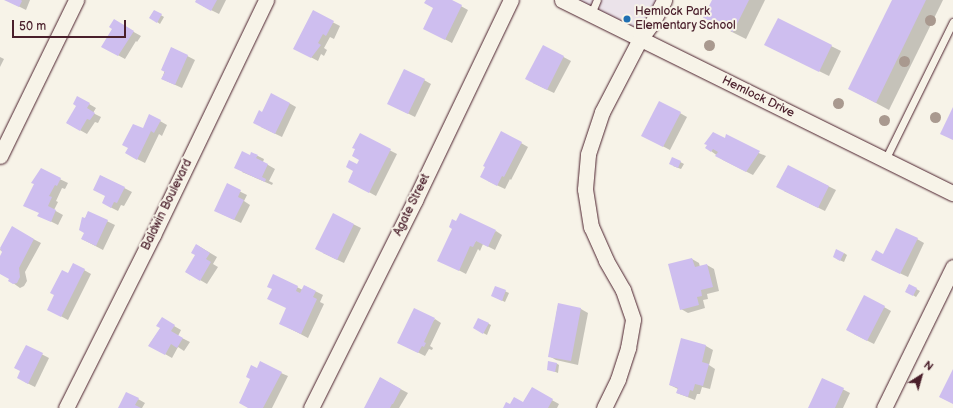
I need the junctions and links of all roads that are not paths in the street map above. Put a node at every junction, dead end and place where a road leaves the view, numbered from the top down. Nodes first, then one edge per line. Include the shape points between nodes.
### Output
1 (76, 0) edge
2 (266, 0) edge
3 (511, 0) edge
4 (562, 0) edge
5 (597, 0) edge
6 (664, 0) edge
7 (591, 14) junction
8 (953, 22) edge
9 (640, 39) junction
10 (0, 156) edge
11 (885, 160) junction
12 (953, 193) edge
13 (953, 267) edge
14 (66, 408) edge
15 (311, 408) edge
16 (604, 408) edge
17 (884, 408) edge

1 - 10 street
2 - 14 street, Baldwin Boulevard
3 - 15 street, Agate Street
4 - 7 street, Hemlock Drive
5 - 7 lane
6 - 9 street
7 - 9 street, Hemlock Drive
8 - 11 lane
9 - 11 street, Hemlock Drive
9 - 16 street via 602,112 588,161 585,189 591,227 623,290 632,319 628,348 618,379
11 - 12 street, Hemlock Drive
13 - 17 street

